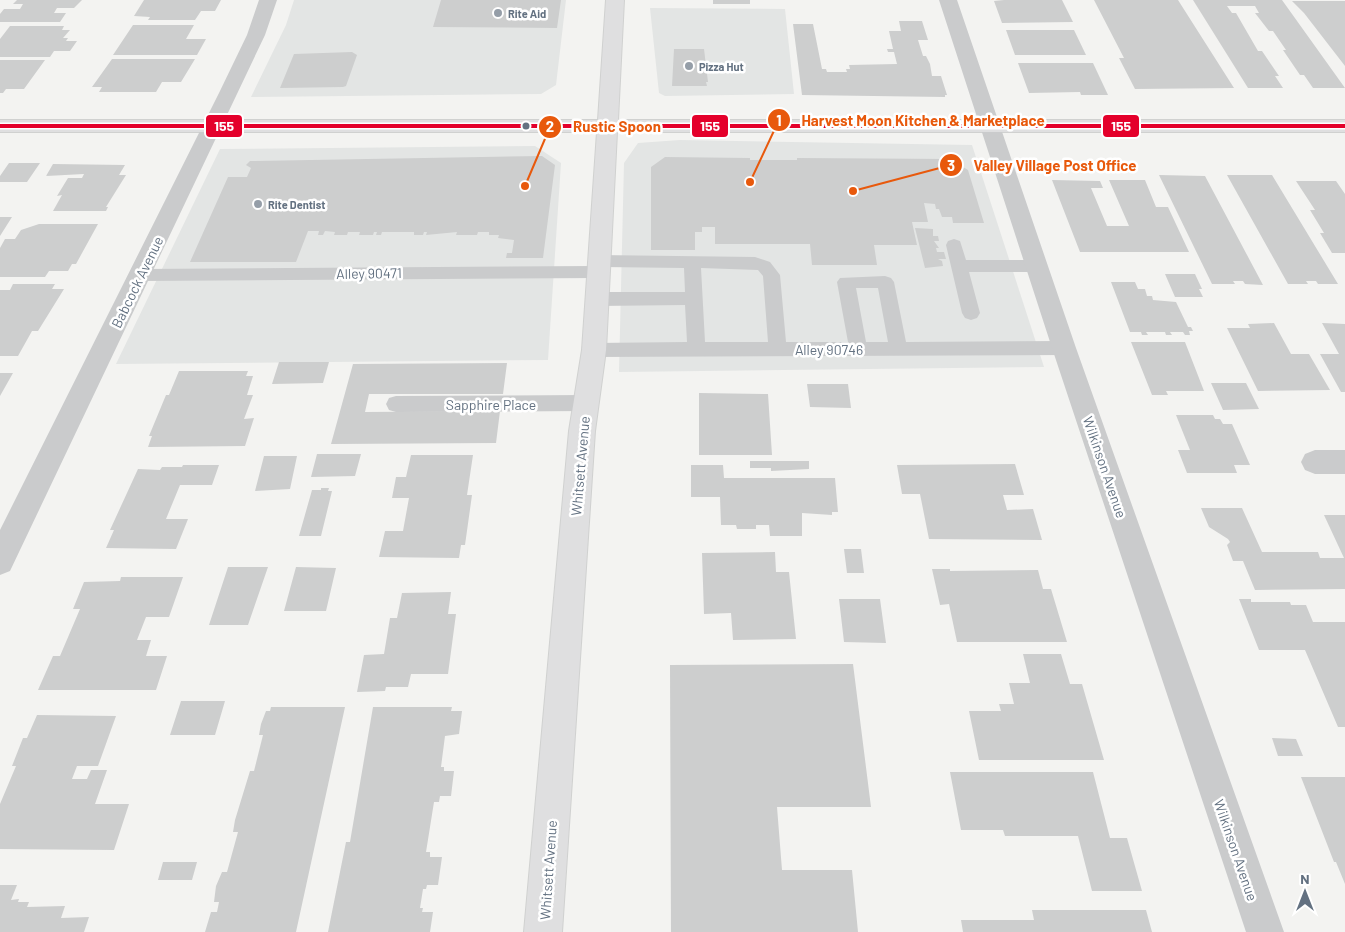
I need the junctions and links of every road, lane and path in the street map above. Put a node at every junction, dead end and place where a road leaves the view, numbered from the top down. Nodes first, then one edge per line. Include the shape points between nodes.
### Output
1 (268, 0) edge
2 (615, 0) edge
3 (948, 0) edge
4 (0, 126) edge
5 (212, 126) junction
6 (607, 126) junction
7 (990, 126) junction
8 (1345, 126) edge
9 (954, 245) dead end
10 (692, 262) junction
11 (959, 266) junction
12 (1036, 266) junction
13 (140, 276) junction
14 (598, 277) junction
15 (693, 298) junction
16 (970, 313) dead end
17 (1064, 348) junction
18 (778, 349) junction
19 (858, 349) junction
20 (899, 349) junction
21 (594, 350) junction
22 (696, 350) junction
23 (396, 404) dead end
24 (586, 404) junction
25 (1315, 462) dead end
26 (1345, 462) edge
27 (0, 561) edge
28 (543, 932) edge
29 (1265, 932) edge

1 - 5 street, Babcock Avenue via 256,35
2 - 6 main road, Whitsett Avenue
3 - 7 street, Wilkinson Avenue
4 - 5 main road
5 - 6 main road
5 - 13 street, Babcock Avenue
6 - 7 main road
6 - 14 main road, Whitsett Avenue
7 - 8 main road
7 - 12 street, Wilkinson Avenue
9 - 11 lane
10 - 14 lane
10 - 15 lane
10 - 18 lane via 764,266 771,275
11 - 12 lane
11 - 16 lane
12 - 17 street, Wilkinson Avenue
13 - 14 lane, Alley 90471
13 - 27 street, Babcock Avenue
14 - 15 lane
14 - 21 main road, Whitsett Avenue
15 - 22 lane
17 - 20 lane, Alley 90746
17 - 29 street, Wilkinson Avenue
18 - 19 lane, Alley 90746
18 - 22 lane, Alley 90746
19 - 20 lane, Alley 90746
19 - 20 lane via 846,282 885,282
21 - 22 lane, Alley 90746
21 - 24 main road, Whitsett Avenue
23 - 24 lane, Sapphire Place
24 - 28 main road, Whitsett Avenue
25 - 26 street

